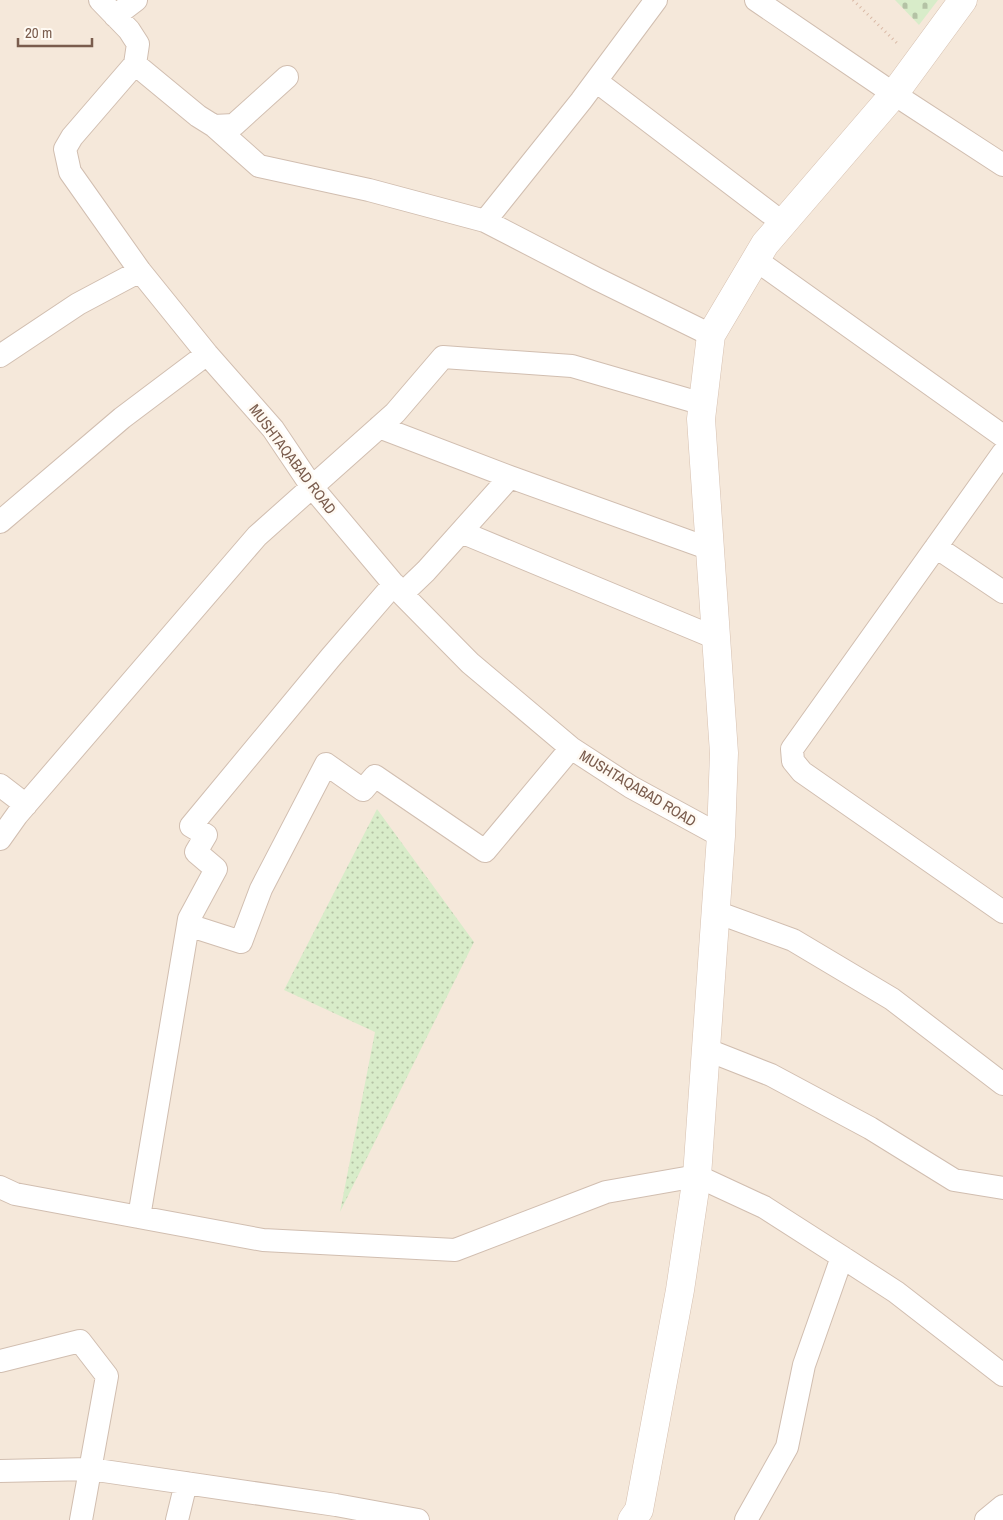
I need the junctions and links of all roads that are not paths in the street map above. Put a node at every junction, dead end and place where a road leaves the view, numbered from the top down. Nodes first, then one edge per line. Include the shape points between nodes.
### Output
1 (100, 0) edge
2 (136, 0) edge
3 (656, 0) edge
4 (756, 0) edge
5 (963, 0) edge
6 (115, 16) junction
7 (135, 64) junction
8 (287, 76) dead end
9 (596, 81) junction
10 (894, 94) junction
11 (214, 126) junction
12 (1003, 165) edge
13 (486, 221) junction
14 (783, 223) junction
15 (756, 260) junction
16 (140, 271) junction
17 (711, 335) junction
18 (207, 354) junction
19 (0, 356) edge
20 (703, 404) junction
21 (379, 427) junction
22 (1003, 436) edge
23 (1003, 453) edge
24 (510, 477) junction
25 (312, 487) junction
26 (0, 522) edge
27 (461, 532) junction
28 (936, 547) junction
29 (710, 549) junction
30 (398, 589) junction
31 (1003, 592) edge
32 (716, 638) junction
33 (571, 748) junction
34 (0, 785) edge
35 (26, 805) junction
36 (721, 836) junction
37 (0, 839) edge
38 (716, 912) junction
39 (1003, 912) edge
40 (188, 925) junction
41 (705, 1049) junction
42 (1003, 1084) edge
43 (697, 1176) junction
44 (0, 1187) edge
45 (1003, 1188) edge
46 (139, 1217) junction
47 (842, 1257) junction
48 (0, 1361) edge
49 (1003, 1375) edge
50 (90, 1469) junction
51 (0, 1471) edge
52 (186, 1483) junction
53 (1003, 1506) edge
54 (81, 1520) edge
55 (177, 1520) edge
56 (418, 1520) edge
57 (632, 1520) edge
58 (746, 1520) edge
59 (986, 1520) edge

1 - 6 street
2 - 6 street
3 - 9 street
4 - 10 street
5 - 10 street
6 - 7 street via 138,44
7 - 11 street
7 - 16 street, MUSHTAQABAD ROAD via 65,149 70,172
8 - 11 street via 234,125
9 - 13 street
9 - 14 street
10 - 12 street
10 - 14 street
11 - 13 street via 259,166 369,190
13 - 17 street
14 - 15 street
15 - 17 street
15 - 22 street
16 - 18 street, MUSHTAQABAD ROAD
16 - 19 street via 78,304
17 - 20 street
18 - 25 street, MUSHTAQABAD ROAD via 273,429
18 - 26 street via 122,418
20 - 21 street via 572,366 443,357
20 - 29 street via 701,419
21 - 24 street
21 - 25 street
23 - 28 street
24 - 27 street
24 - 29 street
25 - 30 street, MUSHTAQABAD ROAD
25 - 35 street via 257,536
27 - 30 street via 426,571
27 - 32 street
28 - 31 street
28 - 39 street via 792,749 793,761 802,772
29 - 32 street
30 - 33 street, MUSHTAQABAD ROAD via 470,663
30 - 40 street via 331,657 191,826 206,835 196,852 216,869
32 - 36 street via 724,753
33 - 36 street, MUSHTAQABAD ROAD via 631,787
33 - 40 street via 485,851 375,776 363,790 326,764 261,889 241,942
34 - 35 street
35 - 37 street
36 - 38 street
38 - 41 street
38 - 42 street via 793,940 876,989
40 - 46 street
41 - 43 street
41 - 45 street via 779,1080 870,1128 954,1180
43 - 46 street via 606,1192 455,1250 263,1240
43 - 47 street via 764,1207
43 - 57 street via 680,1290 638,1510
44 - 46 street via 15,1194
47 - 49 street via 896,1292
47 - 58 street via 804,1364 787,1447
48 - 50 street via 80,1340 107,1376
50 - 51 street
50 - 52 street
50 - 54 street
52 - 55 street
52 - 56 street
53 - 59 street

